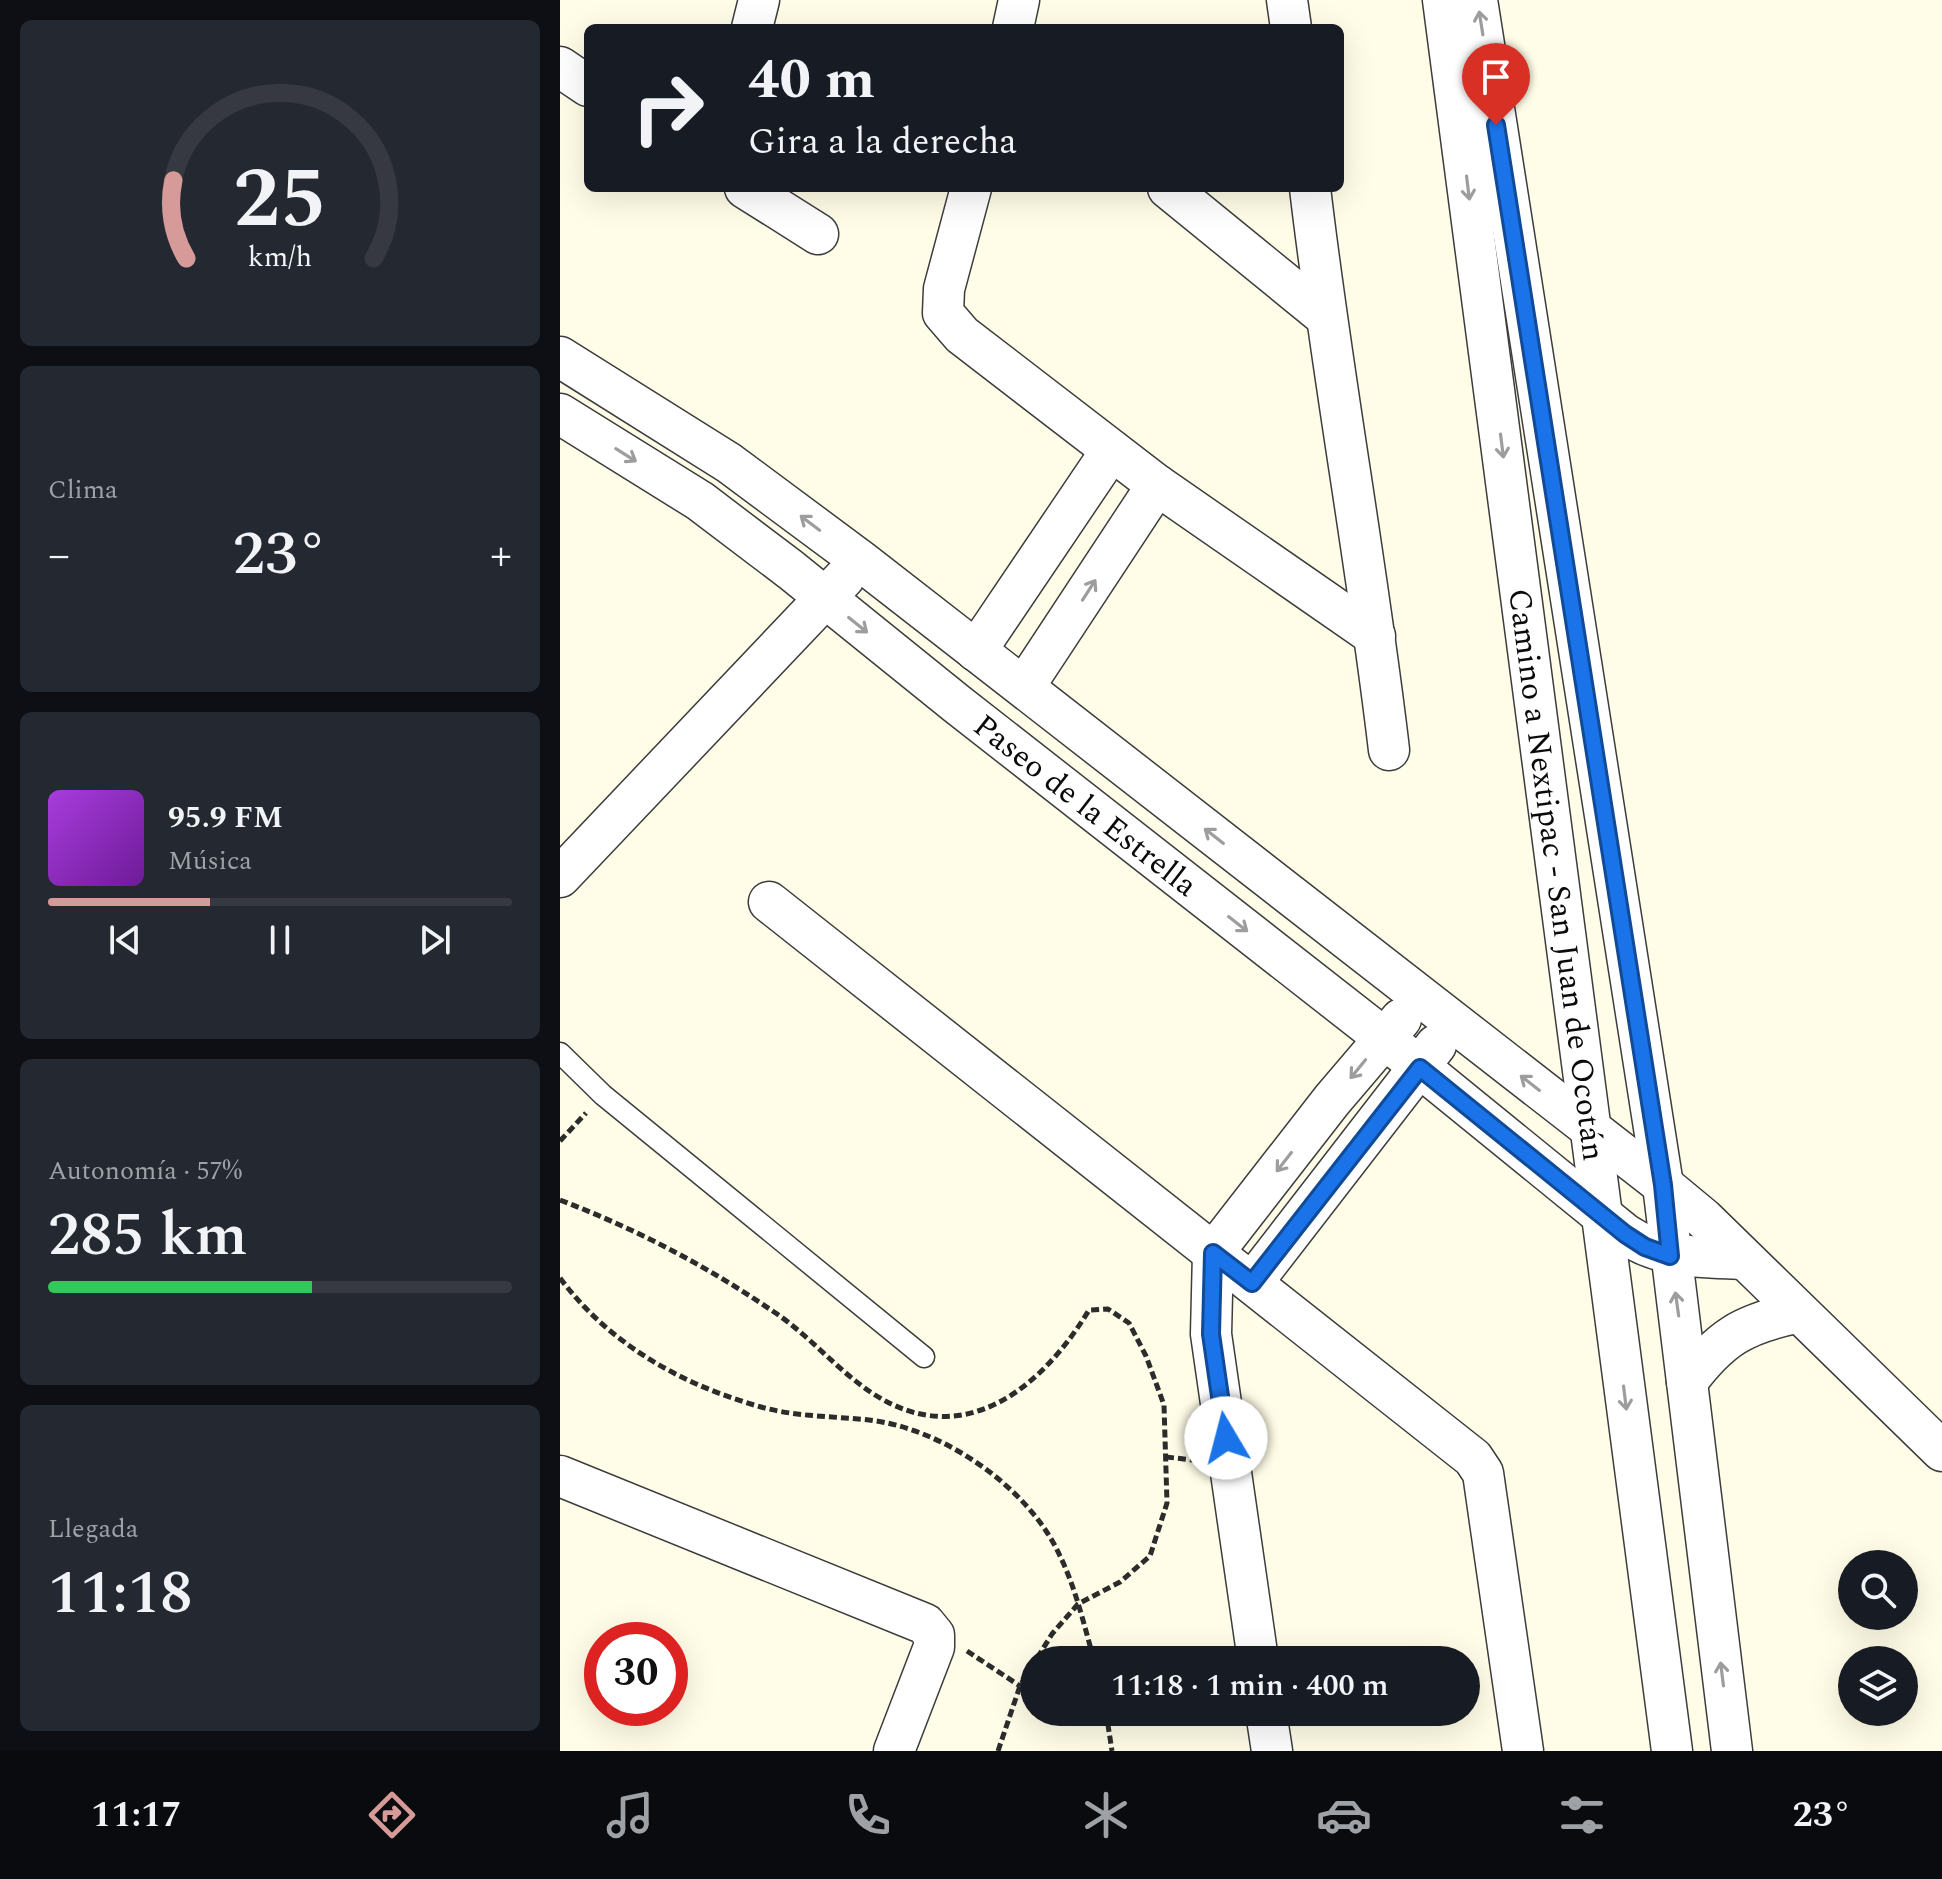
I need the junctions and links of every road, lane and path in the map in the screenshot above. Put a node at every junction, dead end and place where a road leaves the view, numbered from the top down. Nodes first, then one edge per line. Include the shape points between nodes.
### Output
1 (759, 0) edge
2 (1019, 0) edge
3 (1287, 0) edge
4 (1443, 0) edge
5 (1477, 0) edge
6 (753, 24) edge
7 (1014, 24) edge
8 (1290, 24) edge
9 (560, 67) edge
10 (584, 83) edge
11 (751, 192) edge
12 (970, 192) edge
13 (1173, 192) edge
14 (1310, 192) edge
15 (818, 234) dead end
16 (1325, 316) junction
17 (560, 357) edge
18 (560, 414) edge
19 (1111, 451) junction
20 (1157, 485) junction
21 (861, 561) junction
22 (824, 597) junction
23 (1375, 636) junction
24 (976, 651) junction
25 (1024, 687) junction
26 (1389, 750) dead end
27 (560, 877) edge
28 (769, 902) dead end
29 (1436, 1010) junction
30 (1384, 1038) junction
31 (560, 1053) edge
32 (1420, 1068) junction
33 (603, 1095) junction
34 (1591, 1130) junction
35 (560, 1141) edge
36 (1663, 1185) junction
37 (560, 1200) edge
38 (1601, 1212) junction
39 (1213, 1253) junction
40 (1670, 1256) junction
41 (1743, 1259) junction
42 (560, 1278) edge
43 (1252, 1283) junction
44 (1796, 1313) junction
45 (924, 1357) dead end
46 (1687, 1382) junction
47 (1942, 1451) edge
48 (560, 1476) edge
49 (1078, 1604) junction
50 (1045, 1646) edge
51 (1090, 1646) edge
52 (1256, 1646) edge
53 (1020, 1686) edge
54 (1108, 1726) edge
55 (1268, 1726) edge
56 (894, 1751) edge
57 (998, 1751) edge
58 (1112, 1751) edge
59 (1272, 1751) edge
60 (1523, 1751) edge
61 (1672, 1751) edge
62 (1732, 1751) edge

1 - 6 street
2 - 7 street
3 - 8 street
4 -> 34 street, Camino a Nextipac - San Juan de Ocotán
36 -> 5 street, Camino a Nextipac - San Juan de Ocotán
9 - 10 street
11 - 15 street
12 - 19 street via 944,289 943,313 962,335
13 - 16 street
14 - 16 street
16 - 23 street
21 -> 17 street, Paseo de la Estrella via 729,463
18 -> 22 street, Paseo de la Estrella via 700,501
19 - 20 street
19 - 24 street
20 - 23 street
25 -> 20 street
21 - 22 street
21 - 24 street, Paseo de la Estrella
22 - 27 street
22 -> 30 street, Paseo de la Estrella
23 - 26 street
24 - 25 street, Paseo de la Estrella
29 -> 25 street, Paseo de la Estrella
28 - 39 street
29 - 30 street
29 - 32 street
34 -> 29 street, Paseo de la Estrella
30 - 32 street, Paseo de la Estrella
30 -> 39 street
31 - 33 lane
32 - 38 street, Paseo de la Estrella
32 - 43 street
33 - 35 path
33 - 45 lane
34 - 36 street, Paseo de la Estrella
34 - 38 street, Camino a Nextipac - San Juan de Ocotán
36 - 40 street, Camino a Nextipac - San Juan de Ocotán
36 - 41 street, Paseo de la Estrella
37 - 49 path via 701,1265 777,1313 871,1392 907,1412 949,1418 995,1406 1039,1377 1067,1347 1089,1310 1108,1309 1129,1323 1164,1405 1167,1503 1150,1556 1120,1582
38 - 40 street, Paseo de la Estrella via 1645,1247
38 -> 61 street, Camino a Nextipac - San Juan de Ocotán
39 - 43 street
39 - 52 street via 1211,1334
40 - 41 street
46 -> 40 street, Camino a Nextipac - San Juan de Ocotán
41 - 44 street, Paseo de la Estrella
42 - 49 path via 578,1302 678,1378 761,1407 903,1426 955,1447 1001,1482 1042,1527 1060,1554
43 - 60 street via 1473,1458 1483,1473
44 - 46 street via 1757,1322 1729,1336
44 - 47 street, Paseo de la Estrella
62 -> 46 street, Camino a Nextipac - San Juan de Ocotán
48 - 56 street via 925,1624 934,1635 934,1647
49 - 50 path
49 - 51 path
53 - 57 path
54 - 58 path
55 - 59 street

